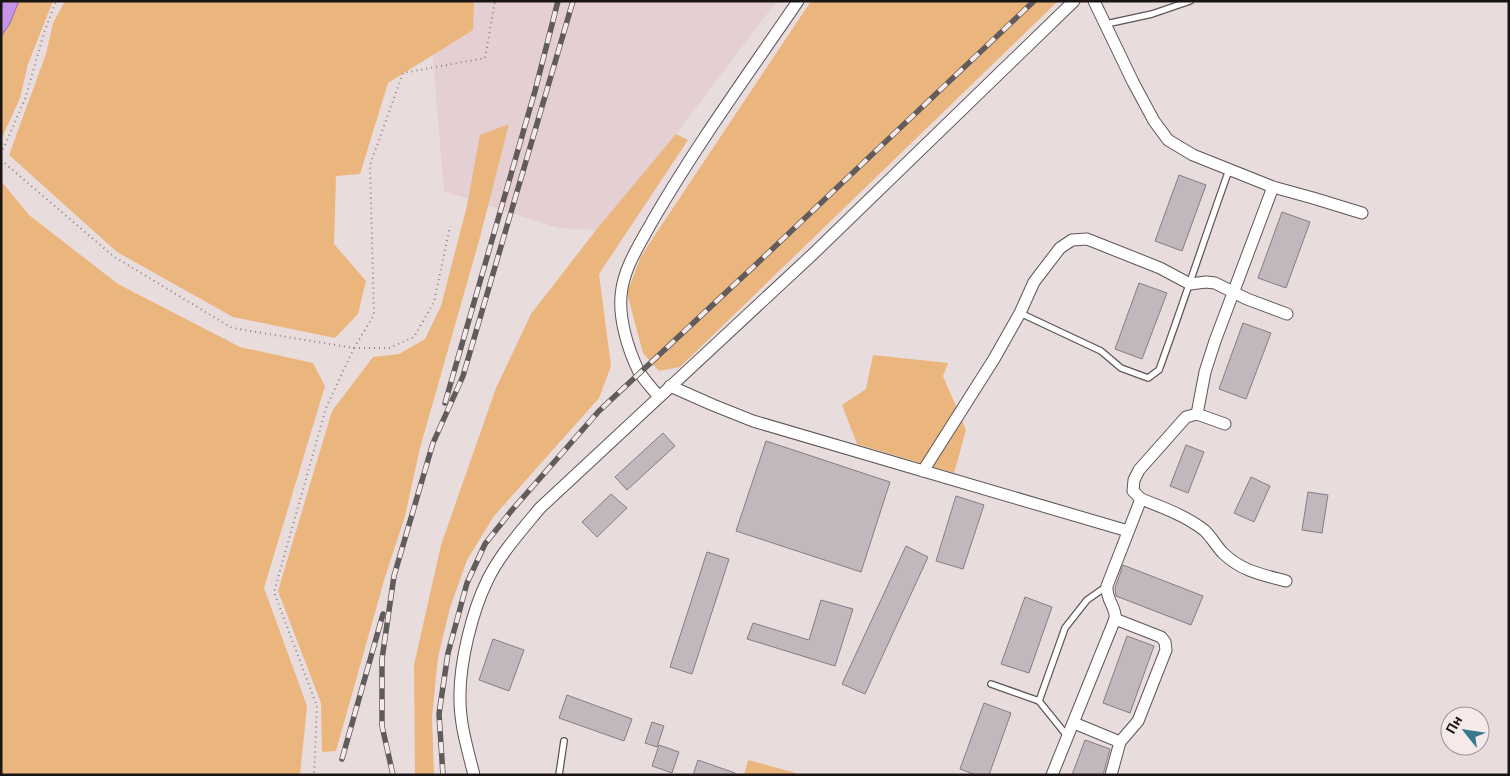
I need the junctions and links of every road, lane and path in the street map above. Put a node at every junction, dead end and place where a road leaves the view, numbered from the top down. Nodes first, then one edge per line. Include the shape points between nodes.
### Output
1 (56, 1) edge
2 (495, 1) edge
3 (798, 1) edge
4 (1074, 1) edge
5 (1094, 1) edge
6 (1190, 1) edge
7 (1106, 24) junction
8 (1, 154) edge
9 (1, 160) edge
10 (1229, 170) junction
11 (1273, 187) junction
12 (1362, 213) dead end
13 (450, 226) dead end
14 (1190, 284) junction
15 (1234, 293) junction
16 (1020, 314) junction
17 (1287, 314) dead end
18 (354, 348) junction
19 (670, 386) junction
20 (659, 397) junction
21 (1197, 414) junction
22 (1225, 424) dead end
23 (923, 471) junction
24 (1141, 499) junction
25 (1128, 531) junction
26 (1286, 581) dead end
27 (1107, 586) junction
28 (1115, 619) junction
29 (991, 684) dead end
30 (1039, 701) junction
31 (1074, 723) junction
32 (1068, 737) junction
33 (564, 741) dead end
34 (1120, 742) junction
35 (314, 775) edge
36 (474, 775) edge
37 (559, 775) edge
38 (1052, 775) edge
39 (1110, 775) edge

1 - 8 path via 24,99
2 - 18 path via 486,58 403,73 370,165 374,315
3 - 20 street via 673,186 625,274 621,297 629,347 639,371
4 - 19 street via 820,247
5 - 7 street
6 - 7 lane via 1152,14
7 - 10 street via 1133,82 1168,140
9 - 18 path via 113,256 232,328
10 - 11 street
10 - 14 lane
11 - 12 street
11 - 15 street
13 - 18 path via 434,302 414,338 389,348
14 - 15 street via 1214,283
14 - 16 street via 1160,268 1087,239 1072,240 1060,248 1034,282
14 - 16 lane via 1159,370 1148,378 1121,368 1101,351
15 - 17 street
15 - 21 street via 1205,372
16 - 23 street
18 - 35 path via 326,408 274,592 318,706
19 - 20 street
19 - 23 street via 753,421
20 - 36 street via 540,508 508,546 488,578 476,608 465,653 460,700
21 - 22 street
21 - 24 street via 1186,417 1139,470 1133,490
23 - 25 street
24 - 25 street
24 - 26 street via 1204,530 1237,565
25 - 27 street
27 - 28 street via 1106,593 1116,614
27 - 30 lane via 1087,600 1065,628
28 - 31 street
28 - 34 street via 1160,637 1166,650 1138,721
29 - 30 lane
30 - 32 lane
31 - 32 street
31 - 34 street
32 - 38 street
33 - 37 lane
34 - 39 street

